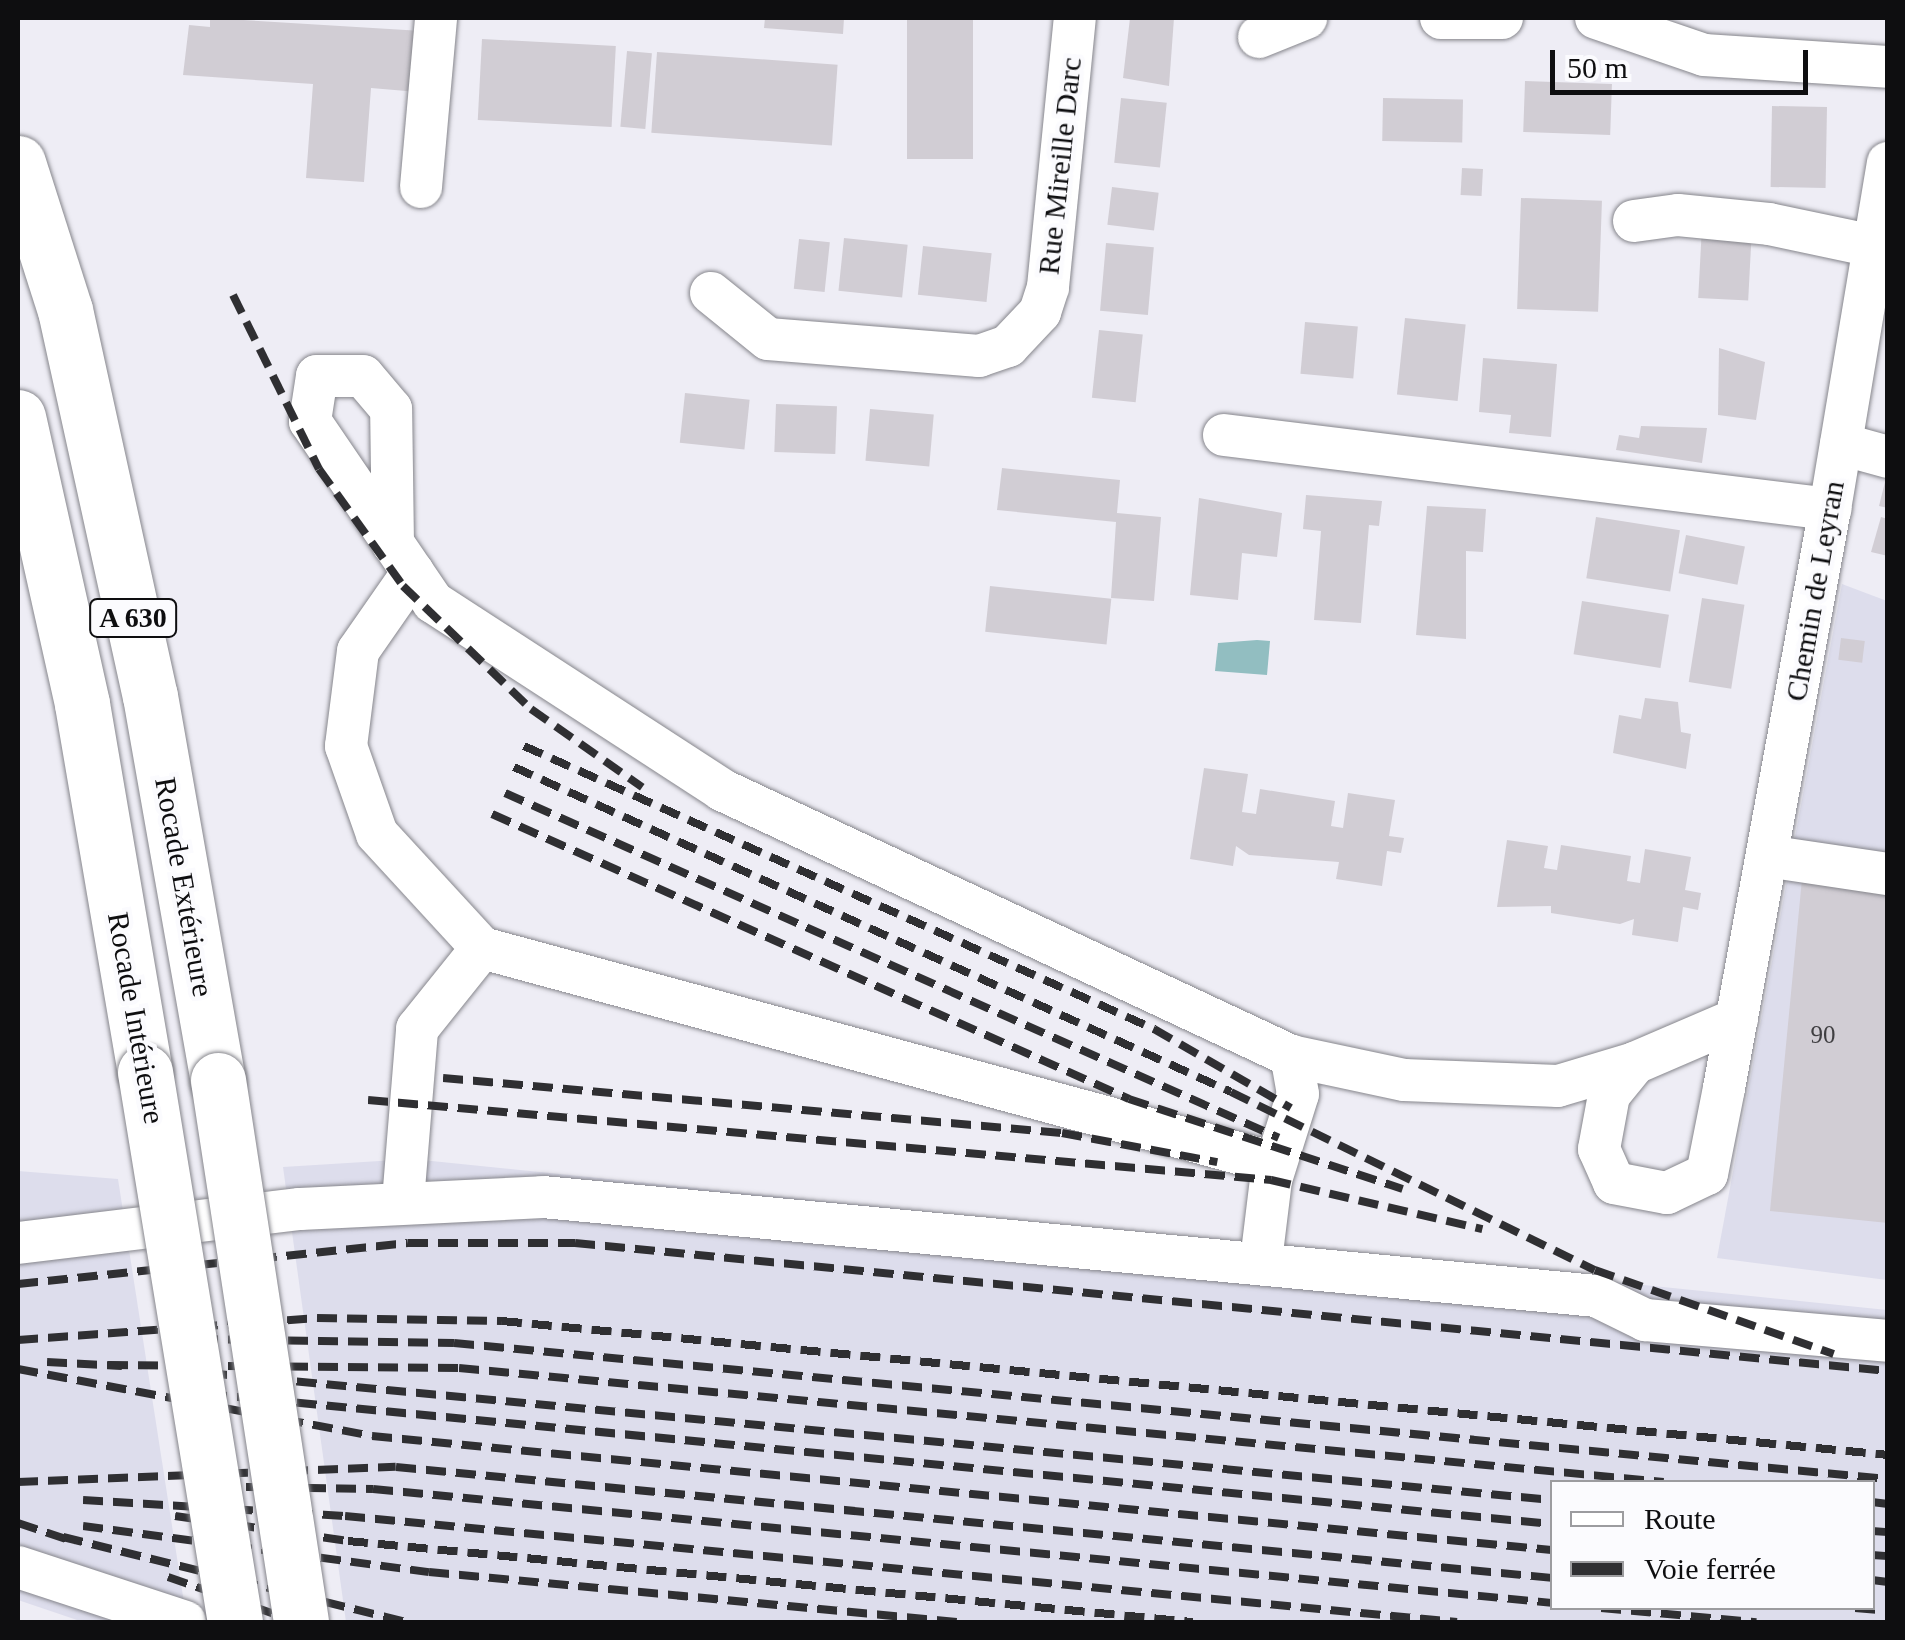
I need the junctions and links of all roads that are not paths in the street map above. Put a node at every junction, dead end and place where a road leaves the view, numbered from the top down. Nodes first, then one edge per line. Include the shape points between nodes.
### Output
1 (436, 18) edge
2 (1075, 18) edge
3 (1306, 18) edge
4 (1441, 18) edge
5 (1502, 18) edge
6 (1596, 18) edge
7 (1259, 37) dead end
8 (1888, 67) edge
9 (18, 162) edge
10 (1888, 162) edge
11 (421, 187) dead end
12 (1634, 221) dead end
13 (1873, 246) junction
14 (711, 294) dead end
15 (18, 417) edge
16 (1224, 435) dead end
17 (1841, 444) junction
18 (1888, 457) edge
19 (1830, 509) junction
20 (1767, 856) junction
21 (1888, 874) edge
22 (482, 948) junction
23 (1737, 1019) junction
24 (1292, 1056) junction
25 (1635, 1064) junction
26 (1275, 1163) junction
27 (403, 1202) junction
28 (18, 1243) edge
29 (1262, 1262) junction
30 (1888, 1341) edge
31 (18, 1567) edge
32 (185, 1622) edge
33 (235, 1622) edge
34 (301, 1622) edge

1 - 11 street
2 - 14 street, Rue Mireille Darc via 1048,287 1040,312 1008,346 979,356 768,339
3 - 7 street
4 - 5 street
6 - 8 street via 1704,54
9 - 34 highway, Rocade Extérieure / A 630, bridge via 65,310 146,677 218,1080
10 - 13 street, Chemin de Leyran
12 - 13 street via 1769,224
13 - 17 street, Chemin de Leyran
15 - 33 highway, Rocade Intérieure / A 630, bridge via 82,704
16 - 19 street
17 - 18 street
17 - 19 street, Chemin de Leyran
19 - 20 street, Chemin de Leyran
20 - 21 street
20 - 23 street, Chemin de Leyran
22 - 24 street via 377,834 346,746 358,650 403,558 433,602 722,790
22 - 26 street
22 - 27 street via 417,1030
23 - 25 street
23 - 25 street, Chemin de Leyran via 1706,1174 1667,1193 1614,1183 1599,1149 1609,1095
24 - 25 street via 1404,1080 1558,1086
24 - 26 street via 1298,1094
26 - 29 street
27 - 28 street
27 - 29 street via 597,1201
29 - 30 street via 1596,1296 1645,1320
31 - 32 street

